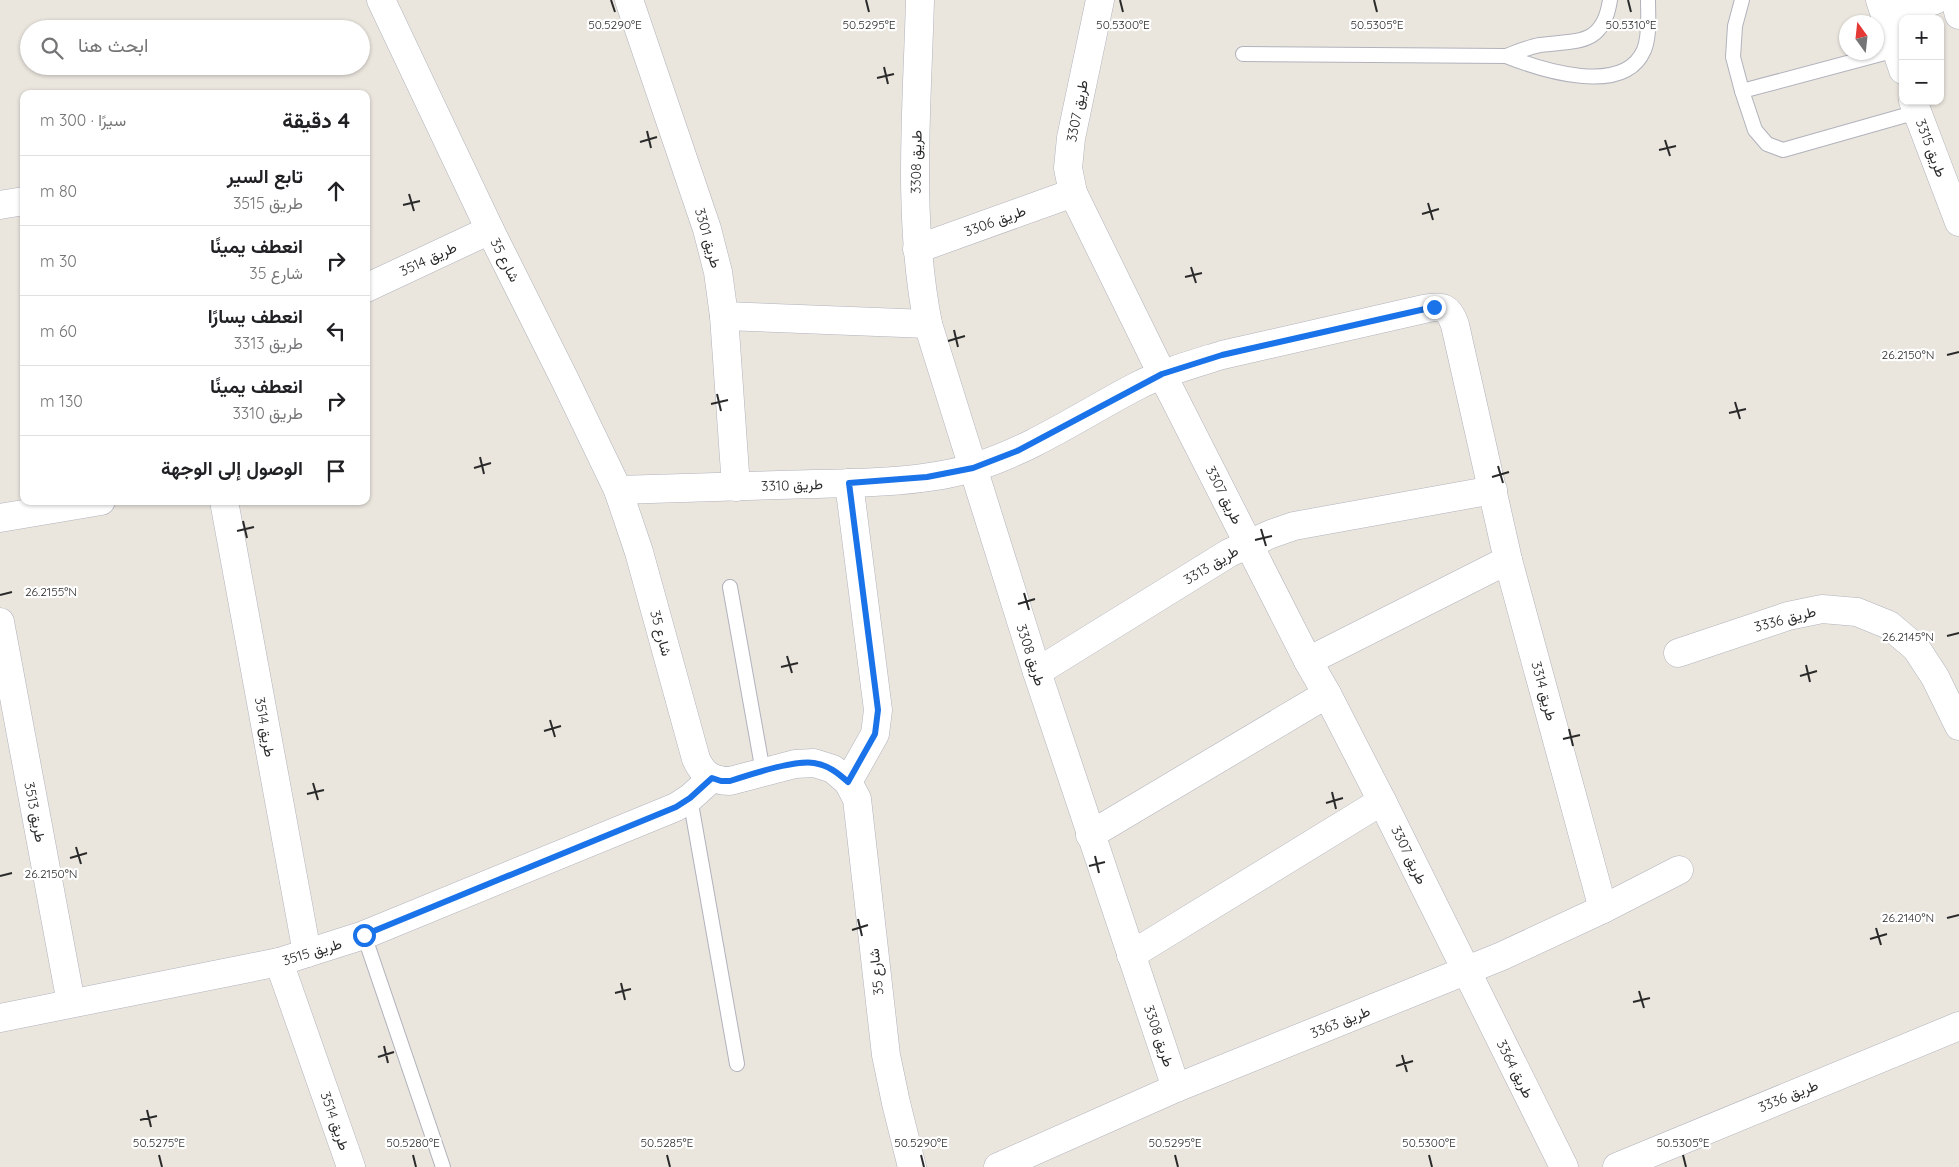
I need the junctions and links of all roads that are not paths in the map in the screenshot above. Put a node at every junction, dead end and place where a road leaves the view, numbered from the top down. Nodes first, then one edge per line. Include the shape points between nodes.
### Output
1 (381, 0) edge
2 (629, 0) edge
3 (920, 0) edge
4 (1100, 0) edge
5 (1610, 0) edge
6 (1648, 0) edge
7 (1742, 0) edge
8 (1935, 0) edge
9 (1955, 0) edge
10 (1882, 9) edge
11 (1959, 14) edge
12 (1243, 54) dead end
13 (1506, 56) junction
14 (1899, 60) edge
15 (1742, 91) junction
16 (1915, 107) edge
17 (1073, 193) junction
18 (20, 202) edge
19 (0, 205) edge
20 (1959, 222) edge
21 (490, 230) junction
22 (917, 249) junction
23 (370, 286) edge
24 (1444, 308) joint
25 (724, 316) junction
26 (928, 324) junction
27 (1162, 374) junction
28 (973, 468) junction
29 (849, 483) junction
30 (736, 487) junction
31 (618, 490) junction
32 (1493, 490) junction
33 (77, 505) edge
34 (225, 505) edge
35 (0, 518) edge
36 (1249, 543) junction
37 (1508, 560) junction
38 (730, 587) dead end
39 (0, 622) edge
40 (1678, 653) dead end
41 (1308, 661) junction
42 (1036, 672) junction
43 (1327, 694) junction
44 (1959, 726) edge
45 (762, 772) junction
46 (712, 778) junction
47 (848, 782) junction
48 (690, 798) junction
49 (1382, 801) junction
50 (1090, 835) junction
51 (1679, 870) dead end
52 (1603, 909) junction
53 (364, 935) junction
54 (307, 953) junction
55 (1131, 955) junction
56 (279, 962) junction
57 (1466, 970) junction
58 (71, 1003) junction
59 (0, 1018) edge
60 (1959, 1026) edge
61 (737, 1064) dead end
62 (1176, 1088) junction
63 (351, 1167) edge
64 (443, 1167) edge
65 (912, 1167) edge
66 (998, 1167) edge
67 (1564, 1167) edge
68 (1616, 1167) edge

1 - 21 street, شارع 35
2 - 25 street, طريق 3301 via 708,230
3 - 22 street, طريق 3308 via 915,207
4 - 17 street, طريق 3307 via 1071,138 1068,168
5 - 13 lane via 1607,17 1586,39 1537,46
6 - 13 lane via 1645,48 1634,65 1617,74 1560,73
7 - 15 lane via 1735,26 1733,57
8 - 10 street
9 - 11 street
10 - 14 street
12 - 13 lane
14 - 15 lane
15 - 16 lane via 1756,130 1767,144 1783,150
16 - 20 street, طريق 3315
17 - 22 street, طريق 3306
17 - 27 street, طريق 3307
18 - 19 street
21 - 23 street, طريق 3514
21 - 31 street, شارع 35
22 - 26 street, طريق 3308
24 - 27 street, طريق 3310 via 1424,309 1222,355
24 - 32 street, طريق 3314 via 1452,314 1455,325
25 - 26 street
25 - 30 street, طريق 3301
26 - 28 street, طريق 3308
27 - 28 street, طريق 3310 via 1017,451
27 - 36 street, طريق 3307
28 - 29 street, طريق 3310 via 927,477
28 - 42 street, طريق 3308
29 - 30 street, طريق 3310
29 - 47 street via 878,710 875,734
30 - 31 street, طريق 3310
31 - 46 street, شارع 35 via 639,552 696,759 705,774
32 - 36 street, طريق 3313 via 1294,526
32 - 37 street, طريق 3314
33 - 35 street
34 - 54 street, طريق 3514
36 - 41 street, طريق 3307
36 - 42 street, طريق 3313
37 - 41 street
37 - 52 street, طريق 3314
38 - 45 lane
39 - 58 street, طريق 3513
40 - 44 street, طريق 3336 via 1788,616 1822,609 1857,612 1889,625 1916,648 1935,677
41 - 43 street, طريق 3307
42 - 50 street, طريق 3308
43 - 49 street, طريق 3307
43 - 50 street
45 - 46 street via 730,781
45 - 47 street via 814,763 833,769
46 - 48 street, طريق 3515
47 - 65 street, شارع 35 via 857,799 860,818 886,1055
48 - 53 street, طريق 3515 via 676,807
48 - 61 lane
49 - 55 street
49 - 57 street, طريق 3307
50 - 55 street, طريق 3308
51 - 52 street, طريق 3363
52 - 57 street, طريق 3363
53 - 54 street, طريق 3515
53 - 64 lane
54 - 56 street, طريق 3515
55 - 62 street, طريق 3308
56 - 58 street, طريق 3515
56 - 63 street, طريق 3514
57 - 62 street, طريق 3363
57 - 67 street, طريق 3364
58 - 59 street, طريق 3515
60 - 68 street, طريق 3336
62 - 66 street, طريق 3363

